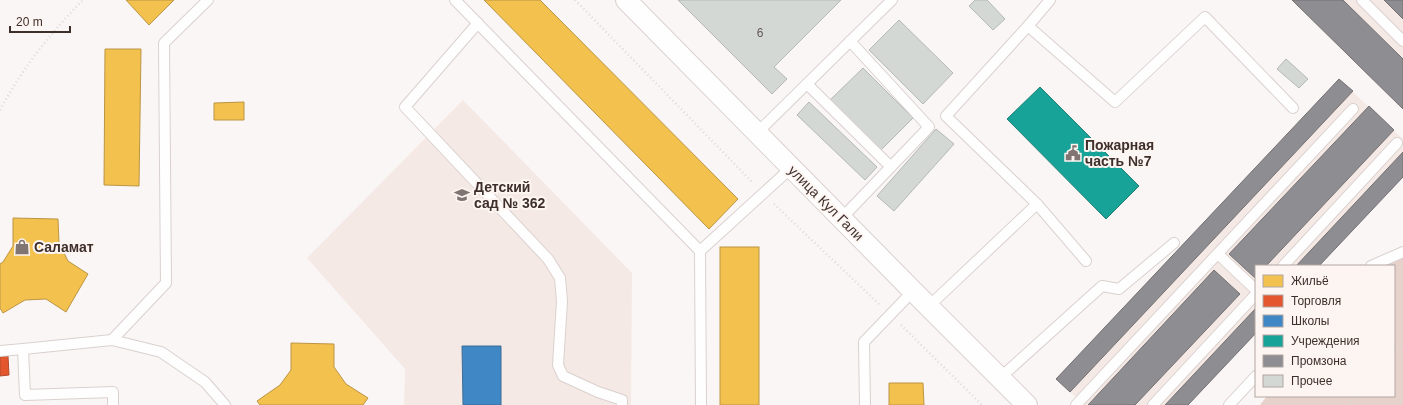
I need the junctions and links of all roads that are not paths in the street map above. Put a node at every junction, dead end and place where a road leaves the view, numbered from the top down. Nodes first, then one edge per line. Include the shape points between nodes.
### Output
1 (208, 0) edge
2 (455, 0) edge
3 (626, 0) edge
4 (892, 0) edge
5 (1050, 0) edge
6 (1362, 0) edge
7 (478, 23) junction
8 (1028, 26) junction
9 (850, 41) junction
10 (1403, 41) edge
11 (807, 84) junction
12 (1293, 108) dead end
13 (1353, 109) dead end
14 (757, 133) junction
15 (1397, 143) dead end
16 (891, 167) junction
17 (791, 168) junction
18 (1037, 204) junction
19 (841, 219) junction
20 (1174, 243) dead end
21 (700, 251) junction
22 (1403, 252) edge
23 (1218, 254) junction
24 (1086, 261) dead end
25 (1283, 265) edge
26 (1373, 265) edge
27 (1255, 289) edge
28 (912, 292) junction
29 (1255, 295) edge
30 (928, 307) junction
31 (112, 340) junction
32 (23, 349) junction
33 (0, 351) edge
34 (1255, 377) edge
35 (1000, 378) junction
36 (25, 400) edge
37 (113, 405) edge
38 (225, 405) edge
39 (622, 405) edge
40 (701, 405) edge
41 (865, 405) edge
42 (1027, 405) edge
43 (1076, 405) edge
44 (1153, 405) edge
45 (1229, 405) edge

1 - 31 lane via 164,43 166,283
2 - 7 lane
3 - 14 street, улица Кул Гали
4 - 9 lane
5 - 8 lane
6 - 10 lane
7 - 21 lane
7 - 39 lane via 405,107 548,259 560,278 562,301 558,365 563,376 622,400
8 - 12 lane via 1115,102 1204,17
8 - 18 lane via 946,116
9 - 11 lane
9 - 16 lane via 929,127
11 - 14 lane
11 - 16 lane
13 - 23 lane
14 - 17 street, улица Кул Гали
15 - 25 lane
16 - 19 lane
17 - 19 street, улица Кул Гали
17 - 21 lane
18 - 24 lane
18 - 30 lane
19 - 28 street, улица Кул Гали
20 - 35 lane via 1119,289 1102,286
21 - 40 lane
22 - 26 lane
23 - 27 lane
23 - 43 lane
28 - 30 street, улица Кул Гали
28 - 41 lane via 864,342
29 - 44 lane
30 - 35 street, улица Кул Гали
31 - 32 lane
31 - 38 lane via 160,352 205,382
32 - 33 lane
32 - 36 lane
34 - 45 lane
35 - 42 street, улица Кул Гали
36 - 37 lane via 113,392

